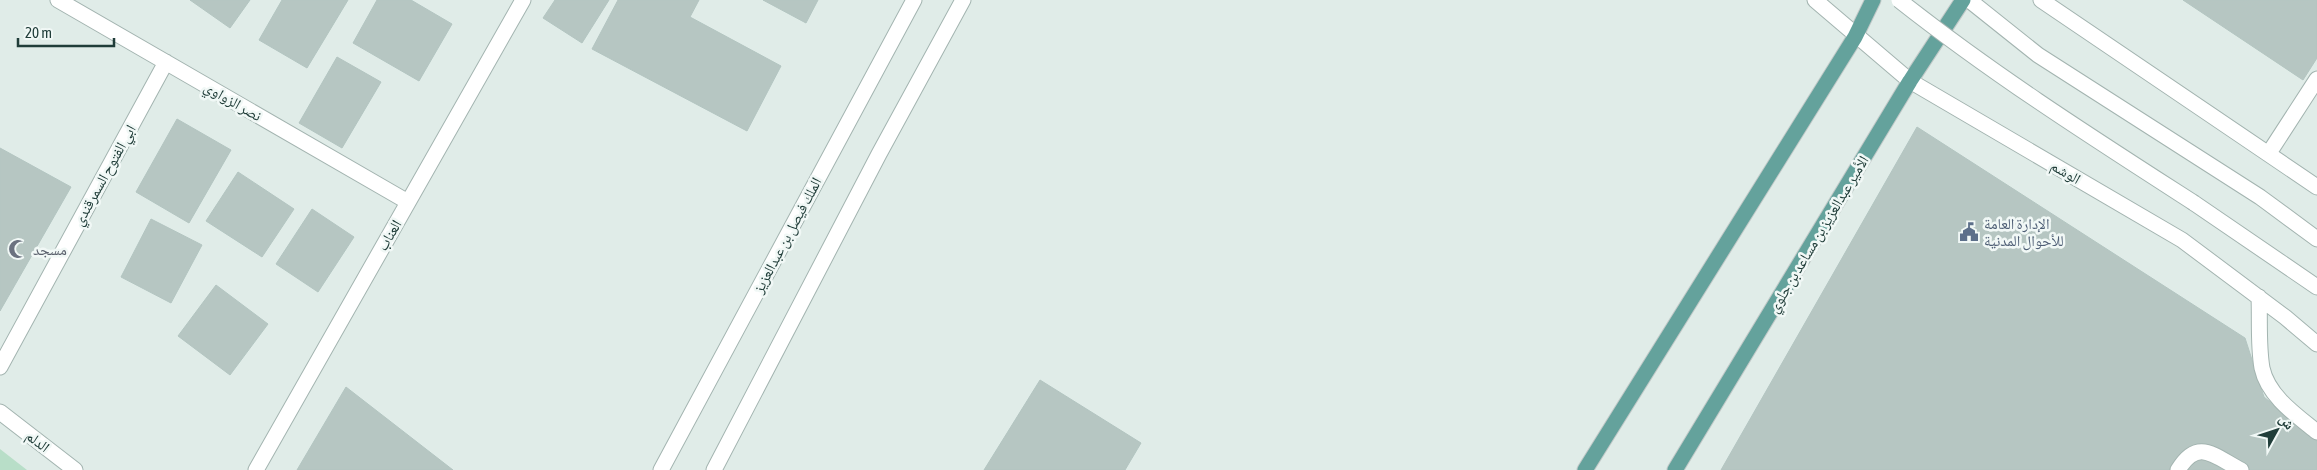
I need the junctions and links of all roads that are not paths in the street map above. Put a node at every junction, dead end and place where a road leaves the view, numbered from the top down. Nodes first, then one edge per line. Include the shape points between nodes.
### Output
1 (58, 0) edge
2 (523, 0) edge
3 (914, 0) edge
4 (964, 0) edge
5 (1815, 0) edge
6 (1873, 0) edge
7 (1900, 0) edge
8 (1963, 0) edge
9 (1969, 0) edge
10 (2041, 0) edge
11 (1855, 37) junction
12 (166, 62) junction
13 (2317, 79) edge
14 (1910, 81) junction
15 (2269, 153) junction
16 (2317, 187) edge
17 (408, 202) junction
18 (2317, 239) edge
19 (2317, 287) edge
20 (2259, 297) junction
21 (2285, 317) junction
22 (2317, 338) edge
23 (2317, 344) edge
24 (0, 367) edge
25 (0, 412) edge
26 (2317, 432) edge
27 (75, 470) edge
28 (256, 470) edge
29 (661, 470) edge
30 (714, 470) edge
31 (1586, 470) edge
32 (1675, 470) edge
33 (2178, 470) edge
34 (2241, 470) edge

1 - 12 street, نصر الزواوي
2 - 17 street, العناب
3 - 29 street, الملك فيصل بن عبدالعزيز
4 - 30 street via 878,154
5 - 11 street, الوشم
6 - 11 main road
7 - 19 street, bridge via 1972,57
8 - 14 main road, الأمير عبدالعزيز بن مساعد بن جلوي
9 - 18 street via 2038,55 2260,196
10 - 15 street
11 - 14 street, الوشم
11 - 31 main road
12 - 17 street, نصر الزواوي
12 - 24 street, ابي الفتوح السمرقندي
13 - 15 street
14 - 20 street, الوشم via 2182,240
14 - 32 main road, الأمير عبدالعزيز بن مساعد بن جلوي
15 - 16 street
17 - 28 street, العناب
20 - 21 street, الوشم
20 - 26 street via 2262,369 2286,407
21 - 22 street
21 - 23 street, الوشم
25 - 27 street, الدلم
33 - 34 street via 2186,457 2195,451 2206,451

